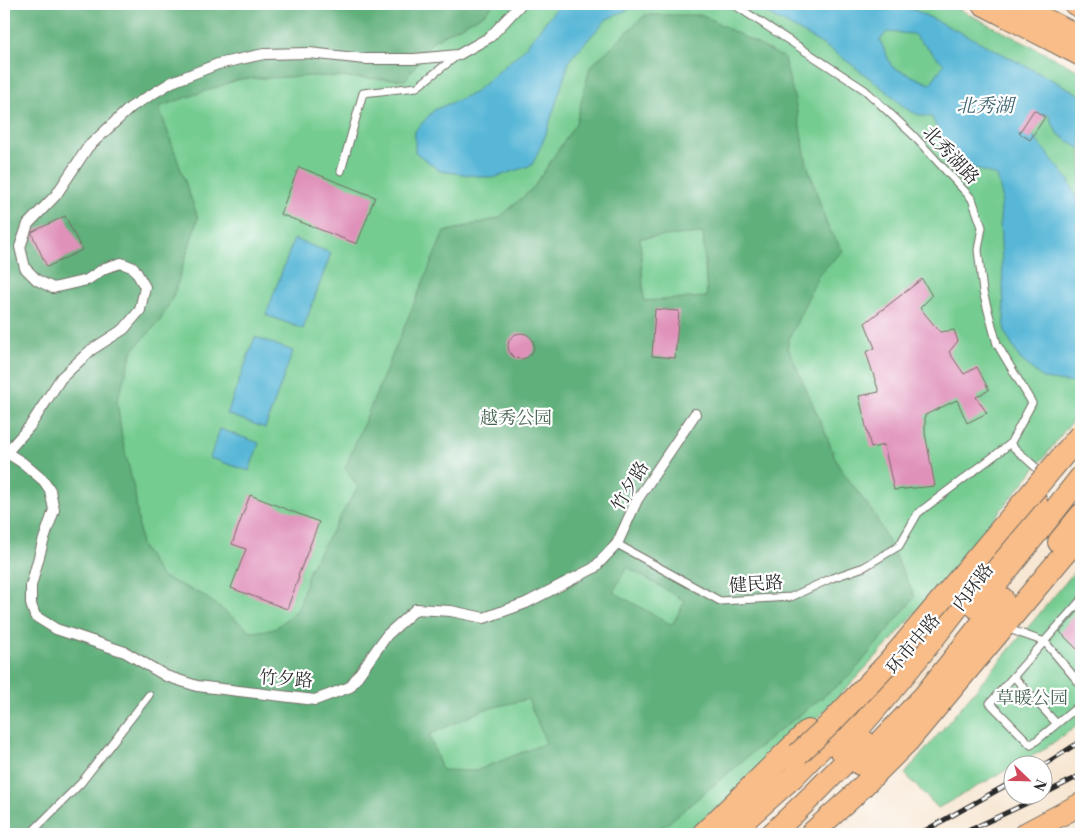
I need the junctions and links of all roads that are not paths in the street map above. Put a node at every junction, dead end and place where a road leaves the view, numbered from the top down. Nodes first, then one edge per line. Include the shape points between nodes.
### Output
1 (521, 4) edge
2 (732, 4) edge
3 (983, 4) edge
4 (1015, 4) edge
5 (1040, 4) edge
6 (1075, 4) edge
7 (1081, 7) edge
8 (1081, 25) edge
9 (1081, 37) edge
10 (458, 55) junction
11 (1081, 55) edge
12 (341, 171) dead end
13 (695, 414) dead end
14 (1081, 437) edge
15 (1010, 444) junction
16 (5, 451) edge
17 (1048, 476) junction
18 (1081, 476) edge
19 (1081, 495) edge
20 (1081, 515) edge
21 (1081, 534) edge
22 (617, 544) junction
23 (1081, 600) edge
24 (1004, 627) junction
25 (1045, 642) junction
26 (1014, 677) junction
27 (1081, 684) edge
28 (924, 694) junction
29 (149, 695) dead end
30 (1081, 704) edge
31 (1058, 724) junction
32 (1081, 804) edge
33 (30, 834) edge
34 (703, 834) edge
35 (713, 834) edge
36 (729, 834) edge
37 (751, 834) edge
38 (772, 834) edge
39 (785, 834) edge
40 (811, 834) edge
41 (1024, 834) edge

1 - 10 street via 490,37
2 - 15 lane, 北秀湖路 via 865,90 912,134 972,199 982,227 978,250 983,292 997,344 1032,403
3 - 11 highway
4 - 9 main road
5 - 8 main road
6 - 7 highway
10 - 12 lane via 417,87 363,94
10 - 16 street via 365,59 309,53 264,54 218,64 172,82 131,106 88,148 56,194 28,224 20,247 25,268 37,280 53,288 87,280 120,263 134,268 145,288 140,310 124,329 91,350 61,378 30,426
13 - 22 street, 竹夕路 via 637,500
14 - 17 highway, bridge
14 - 37 highway, 内环路, bridge via 990,565 882,701 834,756
15 - 17 lane
15 - 22 lane, 健民路 via 918,513 899,546 864,567 791,597 720,601
16 - 22 street, 竹夕路 via 44,481 50,490 54,510 42,542 32,586 30,604 35,616 56,629 125,652 166,676 197,686 315,700 350,687 387,635 416,609 451,611 484,618 526,603 594,568
17 - 34 highway via 1007,508 857,681
17 - 35 highway, bridge via 889,662 828,726
17 - 36 highway, 环市中路 via 861,706 793,777
18 - 38 highway via 901,702 842,766
19 - 28 highway, 内环路
20 - 28 highway
21 - 24 highway
23 - 25 lane
24 - 25 lane
24 - 40 highway via 908,741
25 - 26 lane
25 - 27 lane
26 - 31 lane
26 - 31 lane via 990,703 1031,745
28 - 39 highway, 内环路 via 865,760
29 - 33 lane via 80,783
30 - 31 lane
32 - 41 highway

